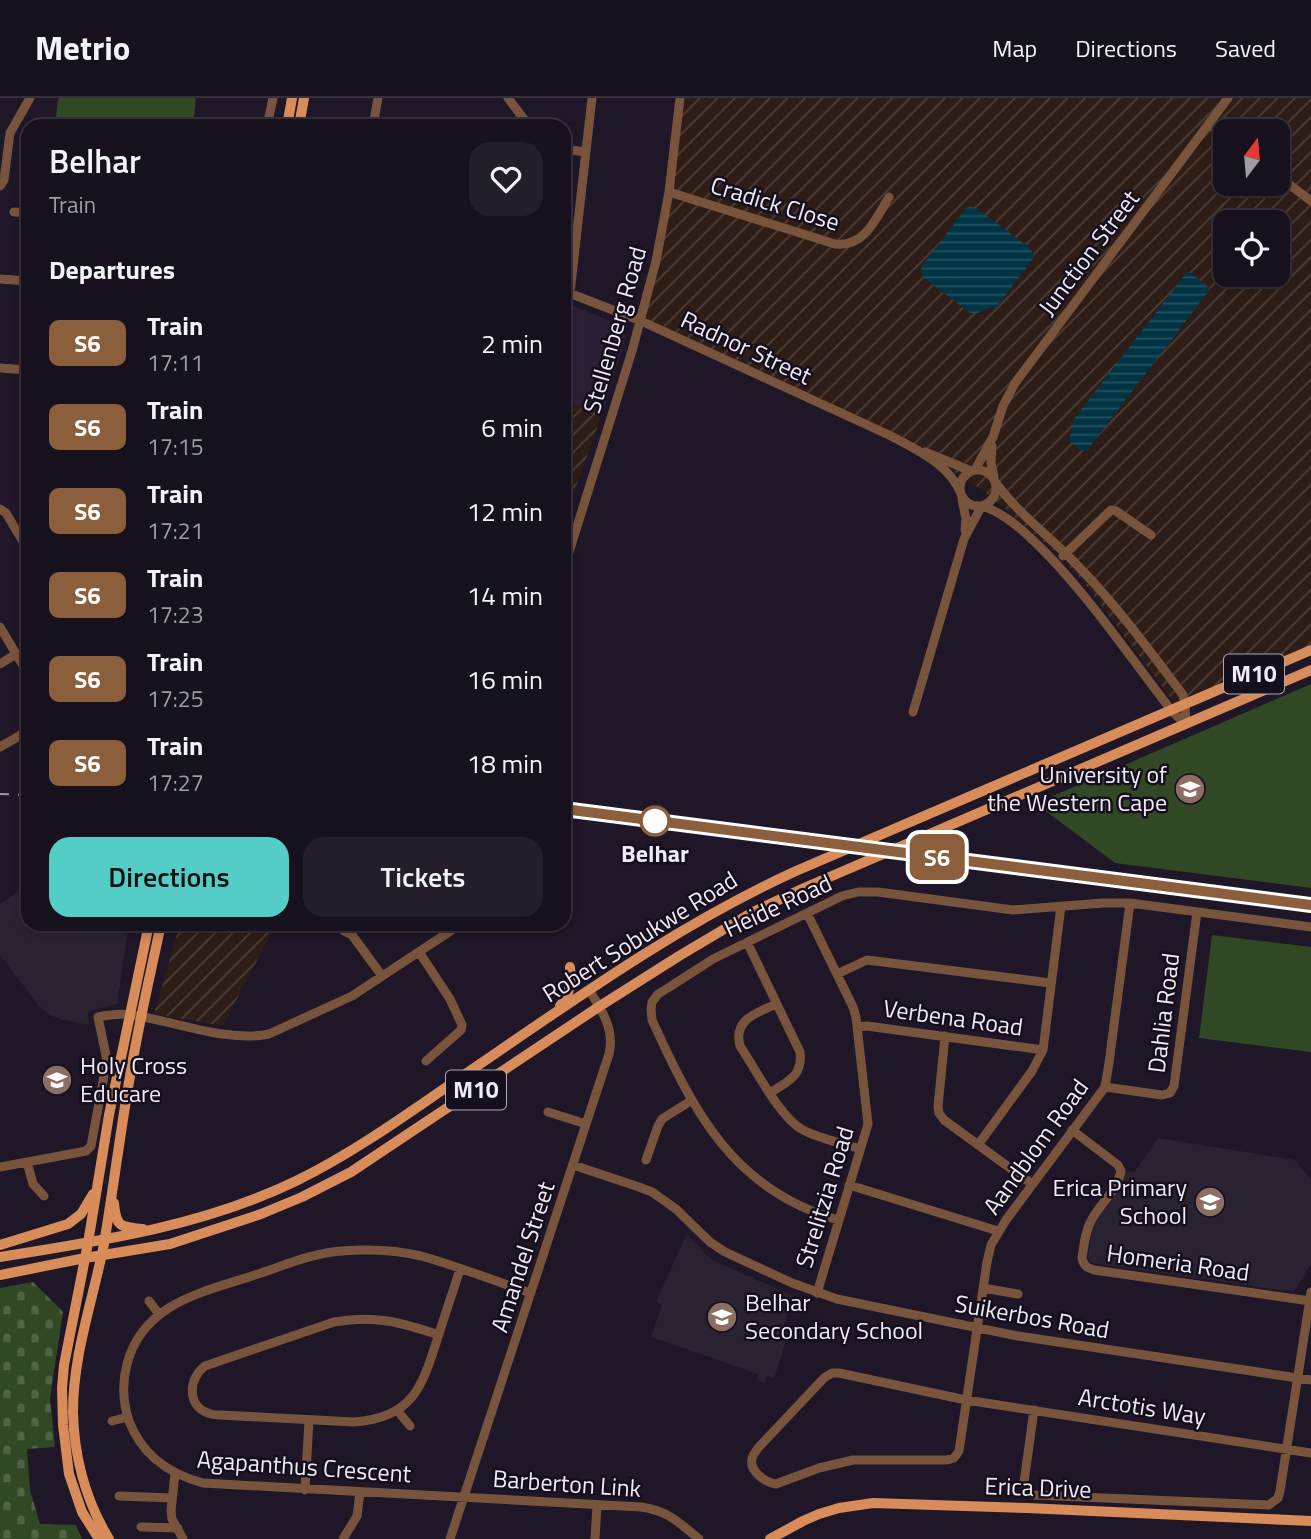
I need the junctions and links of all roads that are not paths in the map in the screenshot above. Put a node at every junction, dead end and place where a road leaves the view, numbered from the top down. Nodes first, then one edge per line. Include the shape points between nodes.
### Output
1 (30, 98) edge
2 (273, 98) edge
3 (292, 98) edge
4 (304, 98) edge
5 (378, 98) edge
6 (508, 98) edge
7 (592, 98) edge
8 (680, 98) edge
9 (1228, 98) edge
10 (268, 119) edge
11 (288, 119) edge
12 (300, 119) edge
13 (374, 119) edge
14 (524, 119) edge
15 (1209, 124) junction
16 (1213, 127) edge
17 (571, 150) edge
18 (586, 152) junction
19 (1290, 185) edge
20 (0, 186) edge
21 (669, 192) junction
22 (889, 197) dead end
23 (1311, 201) edge
24 (14, 212) dead end
25 (21, 213) edge
26 (571, 263) edge
27 (0, 279) edge
28 (21, 280) edge
29 (571, 294) edge
30 (641, 321) junction
31 (0, 368) edge
32 (21, 370) edge
33 (993, 438) junction
34 (910, 446) junction
35 (973, 471) junction
36 (995, 482) junction
37 (961, 494) junction
38 (982, 506) junction
39 (0, 509) edge
40 (1151, 535) dead end
41 (21, 538) edge
42 (964, 539) junction
43 (571, 546) edge
44 (1066, 553) junction
45 (1055, 564) junction
46 (1131, 626) junction
47 (0, 627) edge
48 (1116, 638) junction
49 (1311, 650) edge
50 (16, 654) junction
51 (21, 662) edge
52 (0, 664) edge
53 (1311, 670) edge
54 (1185, 704) junction
55 (1171, 710) junction
56 (913, 712) dead end
57 (1186, 724) junction
58 (21, 735) edge
59 (0, 747) edge
60 (1130, 903) junction
61 (1061, 906) junction
62 (1197, 912) junction
63 (807, 913) junction
64 (1311, 927) edge
65 (148, 931) edge
66 (159, 931) edge
67 (344, 931) dead end
68 (450, 931) edge
69 (747, 942) junction
70 (419, 952) junction
71 (570, 967) dead end
72 (837, 974) junction
73 (383, 976) junction
74 (1051, 983) junction
75 (589, 990) junction
76 (776, 1003) junction
77 (600, 1006) junction
78 (135, 1016) junction
79 (551, 1016) junction
80 (858, 1027) junction
81 (945, 1036) junction
82 (1042, 1050) junction
83 (426, 1061) dead end
84 (1105, 1087) junction
85 (770, 1093) junction
86 (692, 1100) junction
87 (548, 1112) dead end
88 (586, 1124) junction
89 (1072, 1130) junction
90 (978, 1144) junction
91 (860, 1149) junction
92 (646, 1160) dead end
93 (27, 1162) junction
94 (573, 1165) junction
95 (0, 1167) edge
96 (1032, 1184) junction
97 (849, 1185) junction
98 (96, 1189) junction
99 (112, 1190) junction
100 (44, 1196) dead end
101 (838, 1220) junction
102 (157, 1230) junction
103 (998, 1231) junction
104 (104, 1240) junction
105 (88, 1243) junction
106 (0, 1245) edge
107 (101, 1256) junction
108 (0, 1257) edge
109 (85, 1258) junction
110 (460, 1269) junction
111 (0, 1275) edge
112 (983, 1288) junction
113 (531, 1293) junction
114 (817, 1293) junction
115 (1018, 1294) dead end
116 (1310, 1297) edge
117 (149, 1301) dead end
118 (159, 1314) junction
119 (977, 1329) junction
120 (439, 1335) junction
121 (116, 1357) dead end
122 (128, 1362) junction
123 (1297, 1378) junction
124 (1311, 1380) edge
125 (966, 1400) junction
126 (397, 1410) junction
127 (1034, 1410) junction
128 (128, 1417) junction
129 (309, 1420) junction
130 (112, 1421) dead end
131 (410, 1426) dead end
132 (1286, 1449) junction
133 (1311, 1453) edge
134 (175, 1473) junction
135 (305, 1490) junction
136 (360, 1492) junction
137 (119, 1496) dead end
138 (465, 1497) junction
139 (172, 1498) junction
140 (597, 1505) junction
141 (1311, 1521) edge
142 (141, 1527) dead end
143 (178, 1528) junction
144 (99, 1539) edge
145 (109, 1539) edge
146 (183, 1539) edge
147 (342, 1539) edge
148 (450, 1539) edge
149 (595, 1539) edge
150 (699, 1539) edge
151 (770, 1539) edge

1 - 20 street via 11,128
2 - 10 street
3 - 11 main road
4 - 12 main road
5 - 13 street
6 - 14 street
7 - 18 street
8 - 21 street, Stellenberg Road
9 - 15 street, Junction Street
15 - 16 street
15 - 33 street, Junction Street via 1015,383
17 - 18 street
18 - 26 street
19 - 23 street
21 - 22 street, Cradick Close via 843,245 862,236
21 - 30 street, Stellenberg Road
24 - 25 street
27 - 28 street
29 - 30 street, Radnor Street
30 - 34 street, Radnor Street
30 - 43 street, Stellenberg Road
31 - 32 street
33 - 35 street, Junction Street
33 - 36 street, Junction Street
34 - 35 street, Radnor Street
34 - 37 street, Radnor Street via 944,469
35 - 36 street via 986,472
35 - 37 street via 962,480
36 - 38 street via 994,497
36 - 44 street via 1015,507
37 - 38 street via 969,504
37 - 42 street
38 - 42 street
38 - 45 street via 1006,517
39 - 41 street
40 - 44 street via 1111,510
42 - 56 street
44 - 45 street
44 - 46 street
45 - 48 street
46 - 48 street
46 - 54 street
47 - 50 street
48 - 55 street
49 - 54 main road, Robert Sobukwe Road / M10
50 - 51 street
50 - 52 street
53 - 57 main road, Robert Sobukwe Road / M10
54 - 55 main road, Robert Sobukwe Road / M10
54 - 57 street
55 - 57 street
55 - 75 main road, Robert Sobukwe Road / M10 via 772,882 671,936
57 - 77 main road, Robert Sobukwe Road / M10 via 753,912
58 - 59 street
60 - 61 street, Heide Road
60 - 62 street, Heide Road
60 - 84 street, Aandblom Road
61 - 63 street, Heide Road via 1013,910 869,892 842,896
61 - 74 street
62 - 64 street, Heide Road
62 - 84 street, Dahlia Road via 1174,1086 1162,1095
63 - 69 street, Heide Road
63 - 72 street, Strelitzia Road
65 - 78 main road
66 - 78 main road
67 - 73 street
68 - 70 street
69 - 76 street
69 - 86 street, Heide Road via 702,966 652,1002 652,1020
70 - 73 street
70 - 83 street via 462,1025
71 - 79 main road via 567,997
72 - 74 street via 873,961
72 - 80 street, Strelitzia Road
73 - 78 street via 352,996 254,1037
74 - 82 street
75 - 77 street, Amandel Street
75 - 79 main road, Robert Sobukwe Road / M10
76 - 85 street via 801,1060 793,1078
76 - 85 street via 746,1020 738,1038
77 - 88 street, Amandel Street via 611,1047
77 - 107 main road, Robert Sobukwe Road / M10 via 339,1179 261,1213 170,1244
78 - 93 street via 98,1017 107,1060 91,1146
78 - 98 main road via 109,1115
78 - 99 main road
79 - 102 main road, Robert Sobukwe Road / M10 via 392,1124 297,1181
80 - 81 street, Verbena Road
80 - 91 street, Strelitzia Road via 868,1124
81 - 82 street, Verbena Road
81 - 90 street via 939,1113
82 - 90 street via 1032,1071
84 - 89 street, Aandblom Road
85 - 91 street via 799,1128
86 - 92 street via 662,1119
86 - 101 street via 722,1146 763,1185
87 - 88 street
88 - 94 street, Amandel Street
89 - 96 street, Aandblom Road
89 - 116 street, Homeria Road via 1121,1171 1087,1230 1082,1258 1087,1268
90 - 96 street
91 - 97 street, Strelitzia Road
93 - 95 street
93 - 100 street via 33,1184
94 - 113 street, Amandel Street
94 - 114 street, Suikerbos Road via 652,1192 725,1252
96 - 103 street, Aandblom Road
97 - 101 street, Strelitzia Road
97 - 103 street
98 - 105 main road
98 - 106 main road via 81,1214 68,1224
99 - 102 main road via 120,1225
99 - 104 main road
101 - 114 street, Strelitzia Road
102 - 104 main road, Robert Sobukwe Road / M10
103 - 112 street, Aandblom Road
104 - 105 main road, Robert Sobukwe Road / M10
104 - 107 main road
105 - 108 main road, Robert Sobukwe Road / M10
105 - 109 main road
107 - 109 main road, Robert Sobukwe Road / M10
107 - 145 main road via 79,1352 73,1412 81,1470
109 - 111 main road, Robert Sobukwe Road / M10
109 - 144 main road via 64,1365 61,1408 69,1474 82,1512
110 - 113 street, Agapanthus Crescent
110 - 118 street, Agapanthus Crescent via 391,1251 340,1251 194,1295
110 - 120 street
112 - 115 street
112 - 119 street, Aandblom Road
113 - 138 street, Amandel Street
114 - 119 street, Suikerbos Road
116 - 123 street
117 - 118 street
118 - 122 street, Agapanthus Crescent via 139,1336
119 - 123 street, Suikerbos Road
119 - 125 street, Aandblom Road
120 - 126 street via 421,1384
120 - 129 street via 392,1321 347,1320 213,1362 194,1378 193,1397 208,1413
121 - 122 street
122 - 128 street, Agapanthus Crescent via 123,1386
123 - 124 street, Suikerbos Road
123 - 132 street
125 - 125 street, Arctotis Way via 954,1458 853,1460 776,1484 765,1480 752,1465 758,1448 832,1373
125 - 127 street, Arctotis Way
126 - 129 street via 376,1420
126 - 131 street
127 - 132 street, Arctotis Way
127 - 132 street via 1024,1482 1034,1495 1269,1505 1278,1498
128 - 130 street
128 - 134 street, Agapanthus Crescent via 147,1452
129 - 135 street
132 - 133 street, Arctotis Way
134 - 135 street, Agapanthus Crescent via 203,1483
134 - 139 street
135 - 136 street, Agapanthus Crescent
136 - 138 street, Agapanthus Crescent
136 - 147 street via 357,1516
137 - 139 street
138 - 140 street, Barberton Link
138 - 148 street, Amandel Street
139 - 143 street via 172,1519
140 - 149 street
140 - 150 street, Barberton Link via 657,1509
141 - 151 main road, Erica Drive via 873,1503 819,1514
142 - 143 street
143 - 146 street

